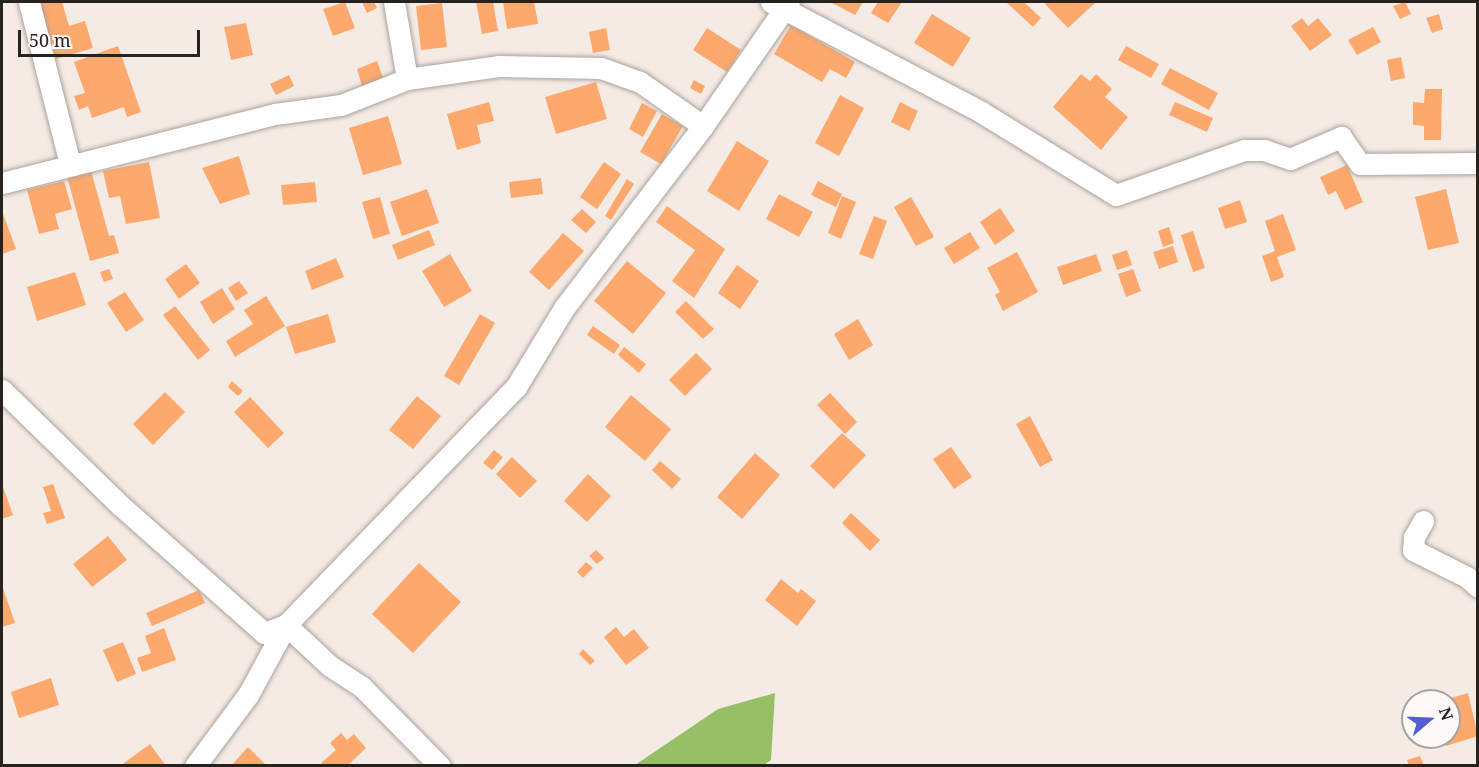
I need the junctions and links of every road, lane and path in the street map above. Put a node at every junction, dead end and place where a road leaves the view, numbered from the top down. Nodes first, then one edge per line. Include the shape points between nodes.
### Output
1 (29, 2) edge
2 (394, 2) edge
3 (782, 4) edge
4 (407, 79) junction
5 (703, 126) junction
6 (1478, 163) edge
7 (70, 164) junction
8 (2, 183) edge
9 (2, 390) edge
10 (1423, 520) dead end
11 (1478, 587) edge
12 (286, 625) junction
13 (195, 765) edge
14 (440, 765) edge

1 - 7 street
2 - 4 street
3 - 5 street
3 - 6 street via 981,112 1116,195 1244,150 1264,150 1290,159 1341,137 1360,164
4 - 5 street via 498,66 601,68 640,82
4 - 7 street via 341,105 275,114
5 - 12 street via 564,308 516,387
7 - 8 street
9 - 12 street via 120,505 264,633
10 - 11 street via 1414,537 1413,550 1467,577
12 - 13 street via 248,695
12 - 14 street via 330,666 363,687

